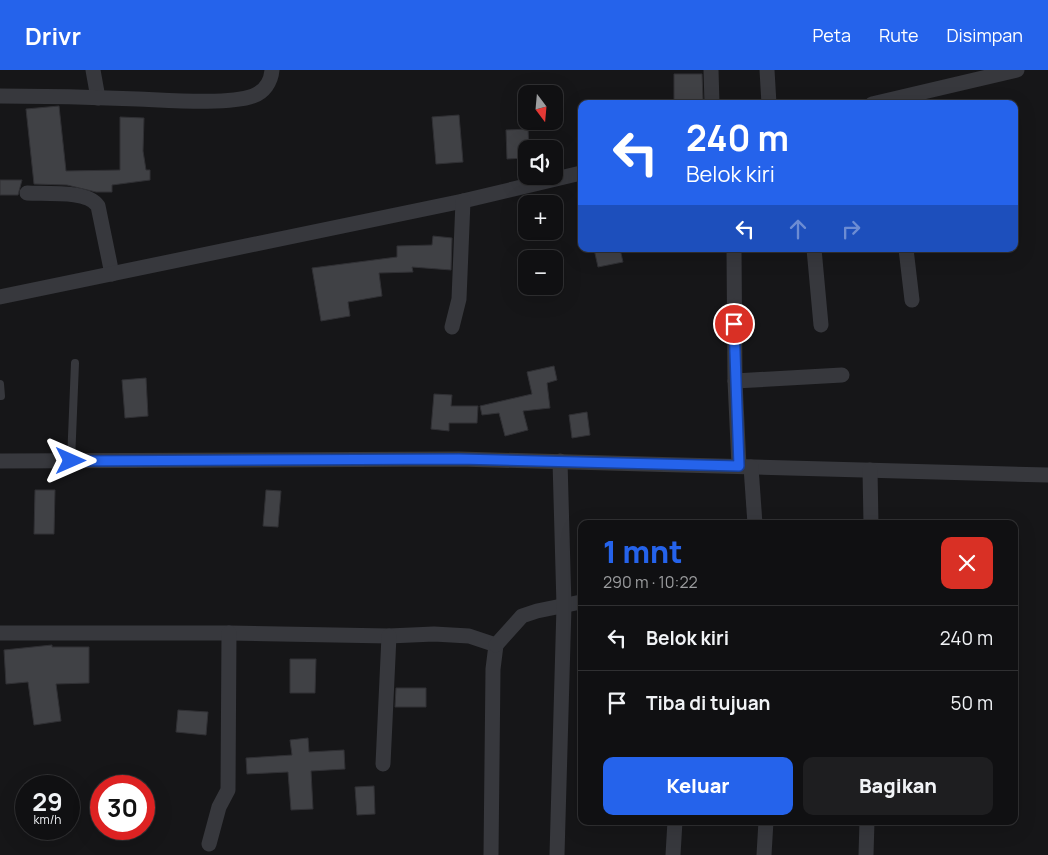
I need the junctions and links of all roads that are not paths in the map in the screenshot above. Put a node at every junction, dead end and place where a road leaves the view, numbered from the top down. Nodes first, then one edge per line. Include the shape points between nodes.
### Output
1 (93, 70) edge
2 (272, 70) edge
3 (711, 70) edge
4 (767, 70) edge
5 (1017, 70) edge
6 (0, 96) edge
7 (98, 98) junction
8 (712, 100) edge
9 (769, 100) edge
10 (889, 100) edge
11 (578, 174) edge
12 (27, 193) dead end
13 (462, 201) junction
14 (734, 252) edge
15 (814, 252) edge
16 (906, 252) edge
17 (112, 274) junction
18 (0, 297) edge
19 (912, 300) dead end
20 (821, 325) dead end
21 (452, 328) dead end
22 (75, 362) dead end
23 (842, 375) dead end
24 (735, 381) junction
25 (0, 384) edge
26 (1, 396) edge
27 (0, 461) edge
28 (71, 461) junction
29 (560, 461) junction
30 (745, 467) junction
31 (870, 470) junction
32 (1048, 475) edge
33 (754, 520) edge
34 (871, 520) edge
35 (578, 603) edge
36 (564, 606) junction
37 (0, 633) edge
38 (229, 633) junction
39 (389, 636) junction
40 (496, 645) junction
41 (383, 764) dead end
42 (675, 825) edge
43 (766, 825) edge
44 (867, 825) edge
45 (209, 844) dead end
46 (490, 855) edge
47 (558, 855) edge
48 (673, 855) edge
49 (764, 855) edge
50 (866, 855) edge

1 - 7 street
2 - 7 street via 266,87 242,99
3 - 8 street
4 - 9 street
5 - 10 street
6 - 7 street
11 - 13 street
12 - 17 street via 85,196 95,200
13 - 17 street
13 - 21 street via 460,299
14 - 24 street
15 - 20 street
16 - 19 street
17 - 18 street
22 - 28 lane
23 - 24 street
24 - 30 street
25 - 26 lane
27 - 28 street
28 - 29 street
29 - 30 street
29 - 36 street
30 - 31 street
30 - 33 street
31 - 32 street
31 - 34 street
35 - 36 street
36 - 40 street via 522,616
36 - 47 street
37 - 38 street
38 - 39 street
38 - 45 street via 228,790 219,807
39 - 40 street via 469,636
39 - 41 street
40 - 46 street
42 - 48 street
43 - 49 street
44 - 50 street

